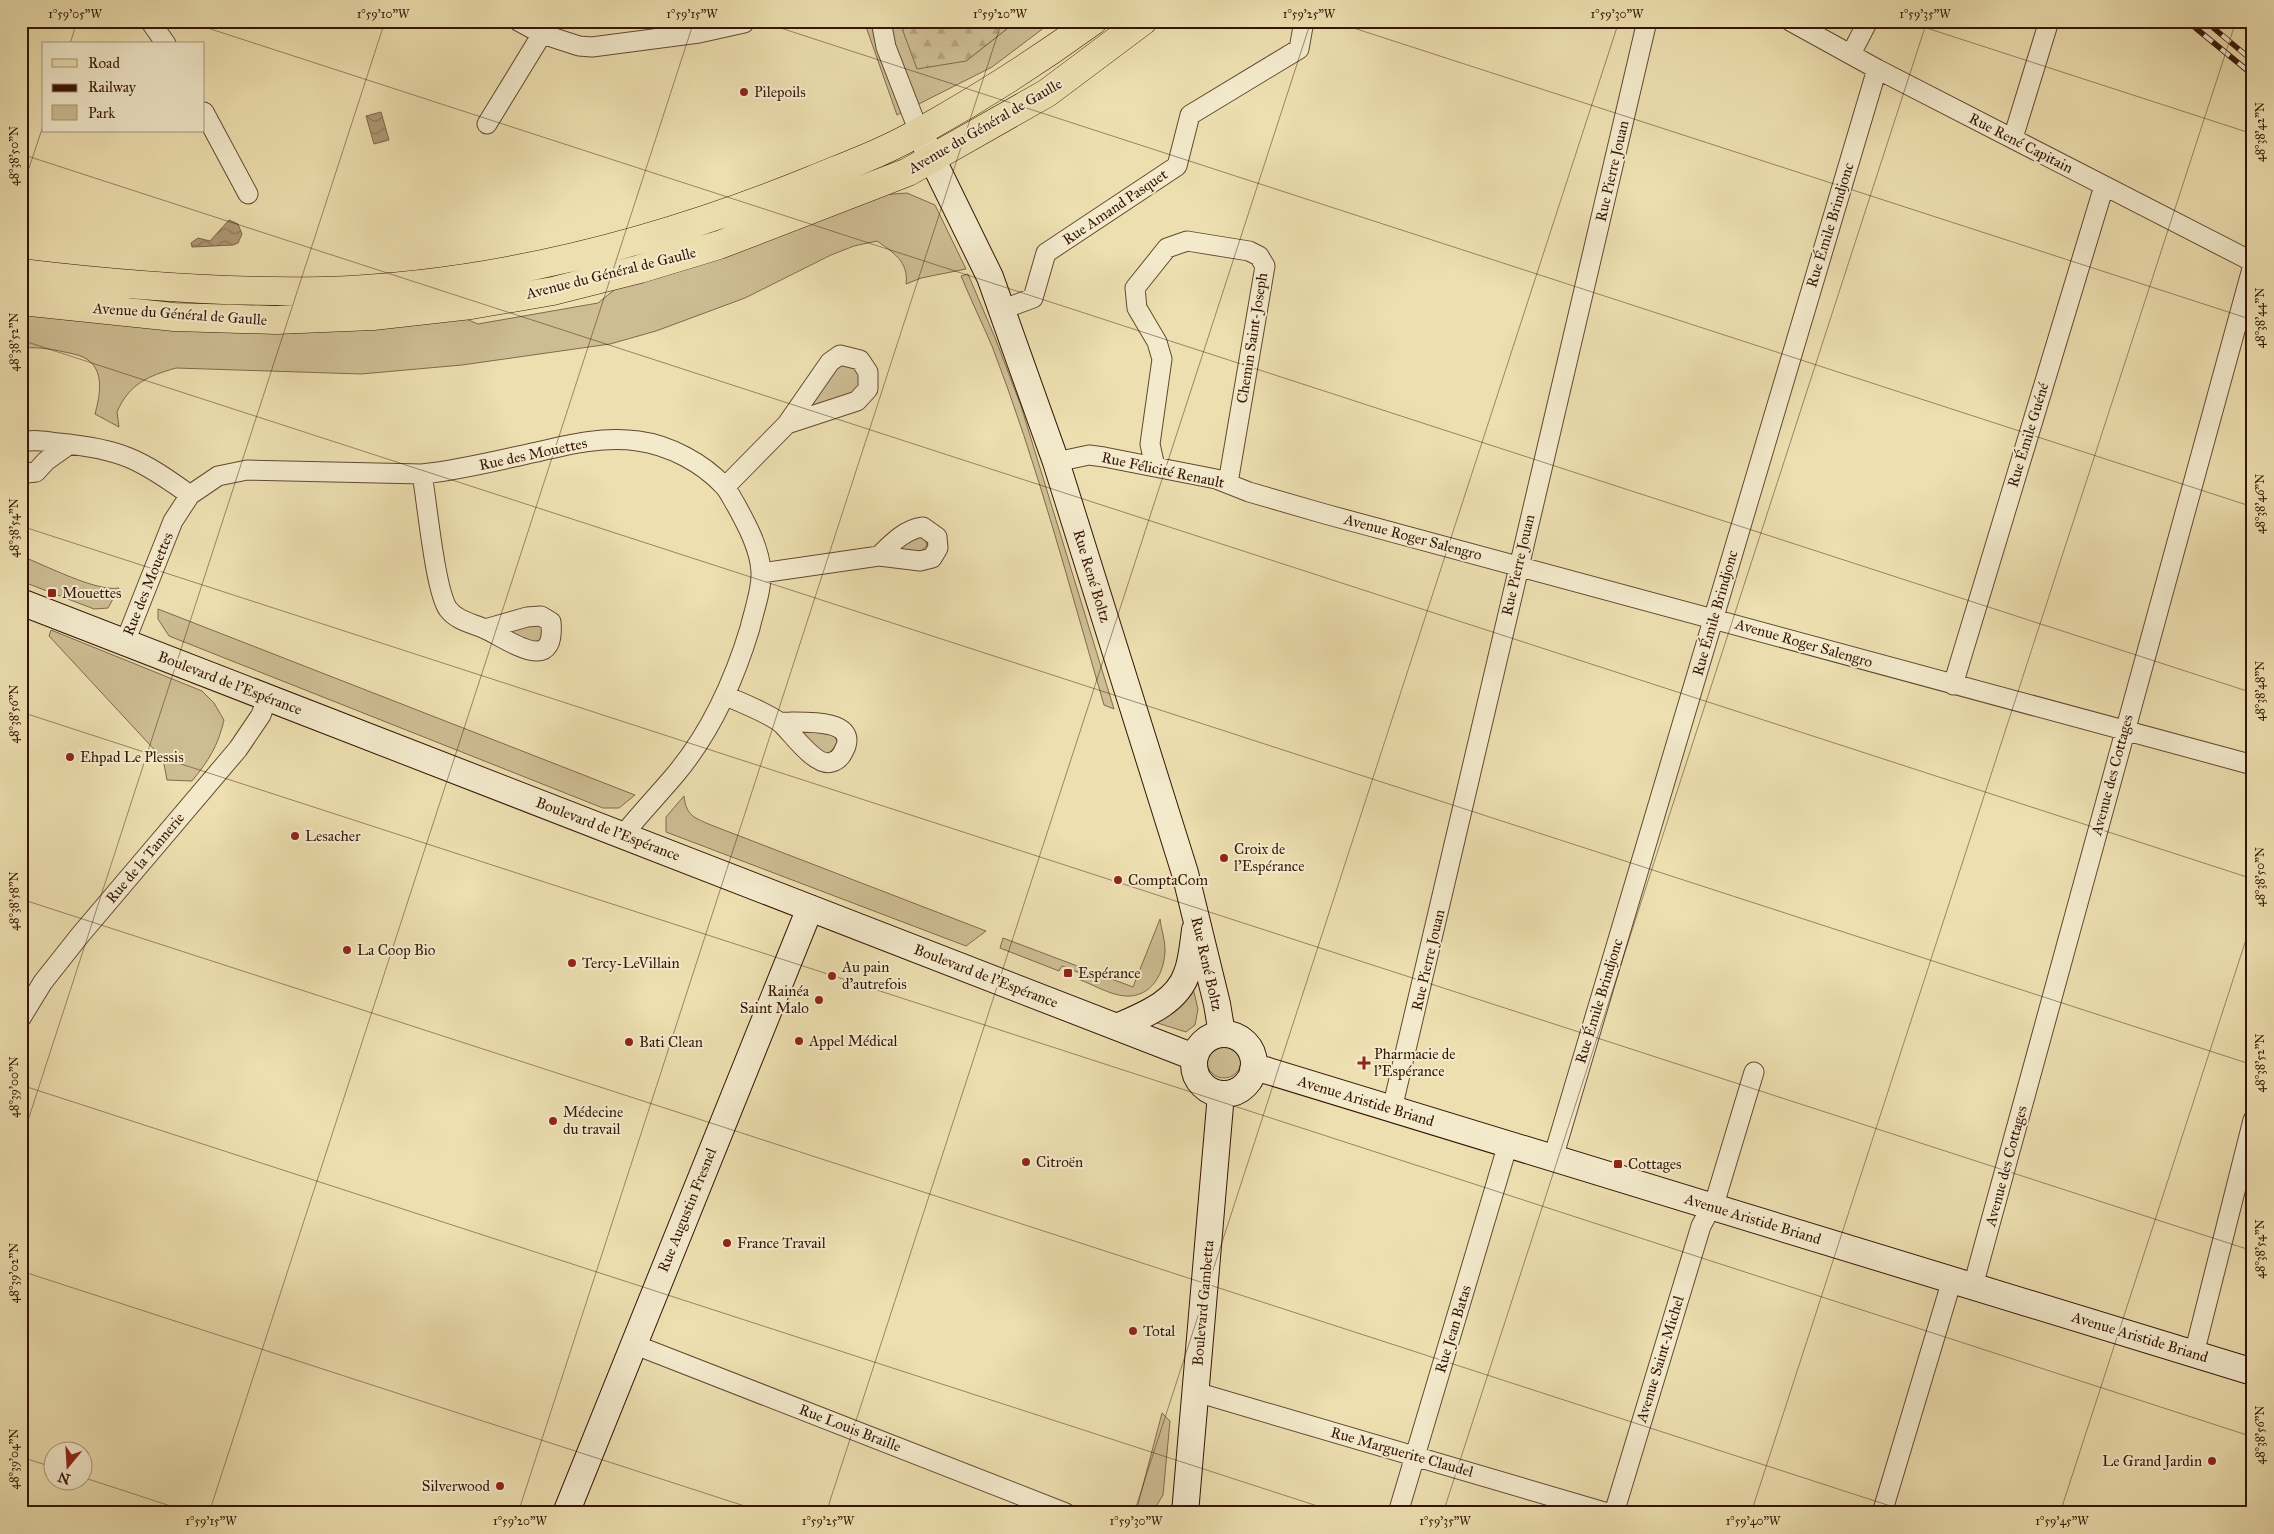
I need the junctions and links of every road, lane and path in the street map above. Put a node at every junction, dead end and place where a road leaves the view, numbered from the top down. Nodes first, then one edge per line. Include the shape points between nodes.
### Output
1 (150, 21) edge
2 (518, 21) edge
3 (745, 21) edge
4 (881, 21) edge
5 (1093, 21) edge
6 (1143, 21) edge
7 (1304, 21) edge
8 (1647, 21) edge
9 (1790, 21) edge
10 (1868, 21) edge
11 (2049, 21) edge
12 (542, 34) junction
13 (165, 42) edge
14 (1851, 54) junction
15 (1877, 69) junction
16 (205, 114) edge
17 (487, 124) dead end
18 (919, 132) junction
19 (2013, 138) junction
20 (931, 158) junction
21 (2104, 186) junction
22 (248, 194) dead end
23 (2253, 263) edge
24 (21, 273) edge
25 (21, 301) edge
26 (1002, 310) junction
27 (787, 424) dead end
28 (21, 443) edge
29 (70, 444) junction
30 (1056, 462) junction
31 (1155, 467) junction
32 (21, 469) edge
33 (422, 474) junction
34 (1228, 483) junction
35 (725, 487) junction
36 (190, 495) junction
37 (1326, 514) joint
38 (879, 556) dead end
39 (1518, 566) junction
40 (761, 573) junction
41 (21, 602) edge
42 (1713, 618) junction
43 (485, 629) dead end
44 (125, 642) junction
45 (1953, 685) junction
46 (726, 696) junction
47 (267, 698) junction
48 (781, 722) dead end
49 (2124, 731) junction
50 (2253, 765) edge
51 (623, 835) junction
52 (810, 908) junction
53 (1197, 921) junction
54 (21, 1018) edge
55 (1117, 1027) junction
56 (1222, 1034) junction
57 (1194, 1057) junction
58 (1253, 1070) junction
59 (1754, 1072) dead end
60 (1221, 1094) junction
61 (1392, 1109) junction
62 (2253, 1120) edge
63 (1508, 1144) junction
64 (1553, 1158) junction
65 (1710, 1206) junction
66 (1962, 1283) junction
67 (633, 1344) junction
68 (2194, 1354) junction
69 (2253, 1372) edge
70 (1196, 1392) junction
71 (1415, 1456) junction
72 (566, 1513) edge
73 (1066, 1513) edge
74 (1185, 1513) edge
75 (1398, 1513) edge
76 (1608, 1513) edge
77 (1614, 1513) edge
78 (1882, 1513) edge

1 - 13 street
2 - 12 street
3 - 12 street via 699,33 592,47
4 - 18 street via 886,48
5 - 18 main road, Avenue du Général de Gaulle via 1038,61
6 - 20 main road, Avenue du Général de Gaulle via 1047,92
7 - 26 street, Rue Amand Pasquet via 1298,49 1190,115 1177,166 1046,253 1033,298
8 - 39 street, Rue Pierre Jouan
9 - 14 street, Rue René Capitain
10 - 14 street
11 - 19 street
12 - 17 street
14 - 15 street, Rue René Capitain
15 - 19 street, Rue René Capitain
15 - 42 street, Rue Émile Brindjonc
16 - 22 street
18 - 20 main road, Rue René Boltz
18 - 24 main road, Avenue du Général de Gaulle via 766,198 687,226 552,262 466,277 324,291 248,292 178,289
19 - 21 street, Rue René Capitain
20 - 25 main road, Avenue du Général de Gaulle via 908,172 719,245 553,291 471,305 373,316 276,320 174,317
20 - 26 main road, Rue René Boltz via 990,277
21 - 23 street, Rue René Capitain
21 - 45 street, Rue Émile Guéné
23 - 49 street, Avenue des Cottages
26 - 30 main road, Rue René Boltz
27 - 35 street
28 - 29 street via 35,440
29 - 32 street via 36,472 27,473
29 - 36 street via 106,449 136,459
30 - 31 street, Rue Félicité Renault via 1089,454
30 - 53 main road, Rue René Boltz
31 - 34 street, Rue Félicité Renault
31 - 34 street, Chemin Saint-Joseph via 1150,444 1162,359 1157,342 1137,308 1135,288 1167,248 1187,241 1249,251 1259,256 1265,266
33 - 35 street, Rue des Mouettes via 450,471 579,442 618,440 639,441 692,460
33 - 36 street, Rue des Mouettes via 247,470 218,476
33 - 43 street via 440,590 448,609 462,621
34 - 37 street, Rue Félicité Renault
35 - 40 street, Rue des Mouettes via 758,552
36 - 44 street, Rue des Mouettes via 173,521
37 - 39 street, Avenue Roger Salengro
38 - 40 street
39 - 42 street, Avenue Roger Salengro
39 - 61 street, Rue Pierre Jouan
40 - 46 street, Rue des Mouettes via 741,657
41 - 44 main road, Boulevard de l'Espérance
42 - 45 street, Avenue Roger Salengro
42 - 64 street, Rue Émile Brindjonc
44 - 47 main road, Boulevard de l'Espérance
45 - 49 street, Avenue Roger Salengro
46 - 48 street
46 - 51 street, Rue des Mouettes via 675,775
47 - 51 main road, Boulevard de l'Espérance
47 - 54 street, Rue de la Tannerie via 261,716 238,749 81,934 43,982
49 - 50 street, Avenue Roger Salengro
49 - 66 street, Avenue des Cottages
51 - 52 main road, Boulevard de l'Espérance
52 - 55 main road, Boulevard de l'Espérance
52 - 67 main road, Rue Augustin Fresnel
53 - 55 main road via 1187,974 1171,997
53 - 56 main road, Rue René Boltz
55 - 57 main road, Boulevard de l'Espérance
56 - 57 main road via 1204,1041
56 - 58 main road via 1231,1035 1246,1045
57 - 60 main road via 1197,1077 1211,1091
58 - 60 main road via 1244,1085
58 - 61 main road, Avenue Aristide Briand via 1265,1070
59 - 65 street, Avenue Saint-Michel via 1716,1198
60 - 70 main road, Boulevard Gambetta
61 - 63 main road, Avenue Aristide Briand
62 - 68 street
63 - 64 main road, Avenue Aristide Briand
63 - 71 street, Rue Jean Batas
64 - 65 main road, Avenue Aristide Briand
65 - 66 main road, Avenue Aristide Briand
65 - 77 street, Avenue Saint-Michel via 1700,1226
66 - 68 main road, Avenue Aristide Briand
66 - 78 street, Avenue des Cottages
67 - 72 main road, Rue Augustin Fresnel
67 - 73 street, Rue Louis Braille
68 - 69 main road, Avenue Aristide Briand
70 - 71 street, Rue Marguerite Claudel
70 - 74 main road, Boulevard Gambetta
71 - 75 street, Rue Jean Batas
71 - 76 street, Rue Marguerite Claudel

